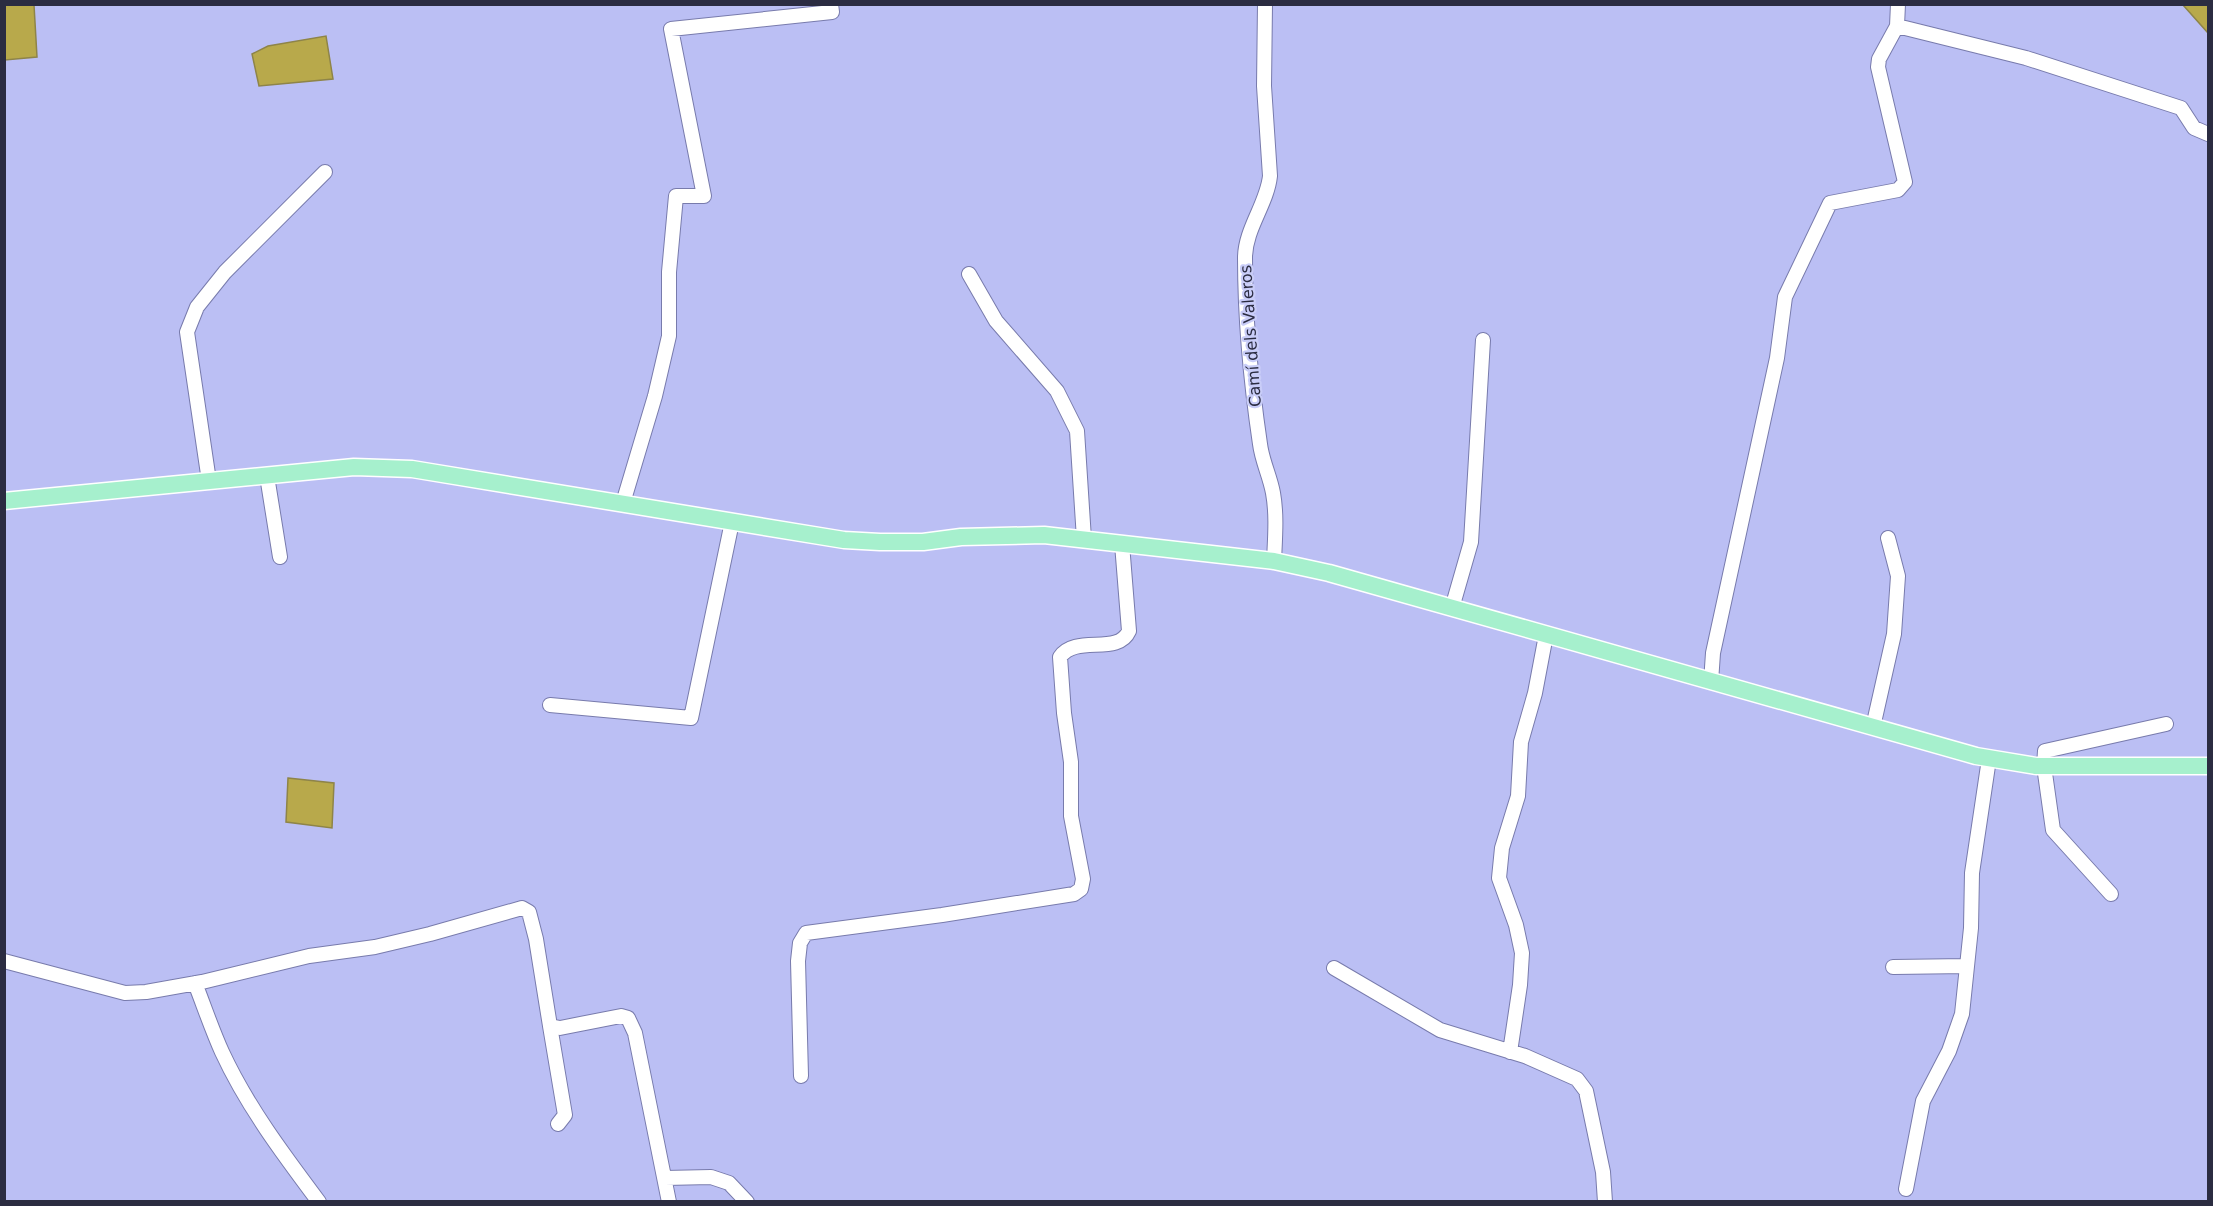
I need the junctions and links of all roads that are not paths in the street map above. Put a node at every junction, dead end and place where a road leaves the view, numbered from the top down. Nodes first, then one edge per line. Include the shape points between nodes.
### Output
1 (831, 4) edge
2 (1265, 4) edge
3 (1898, 4) edge
4 (1897, 26) junction
5 (2208, 134) edge
6 (325, 172) dead end
7 (969, 274) dead end
8 (1483, 340) dead end
9 (267, 476) junction
10 (209, 482) junction
11 (4, 501) edge
12 (623, 503) junction
13 (732, 522) junction
14 (1888, 538) dead end
15 (1084, 539) junction
16 (1122, 544) junction
17 (280, 557) dead end
18 (1274, 561) junction
19 (1452, 608) junction
20 (1546, 635) junction
21 (1711, 682) junction
22 (550, 705) dead end
23 (2166, 724) dead end
24 (1873, 727) junction
25 (1989, 759) junction
26 (2044, 766) junction
27 (2208, 766) edge
28 (2111, 894) dead end
29 (4, 961) edge
30 (1967, 966) junction
31 (1893, 967) dead end
32 (1334, 968) dead end
33 (195, 983) junction
34 (550, 1026) junction
35 (1510, 1052) junction
36 (801, 1076) dead end
37 (558, 1124) dead end
38 (665, 1178) junction
39 (1905, 1189) dead end
40 (319, 1202) edge
41 (669, 1202) edge
42 (747, 1202) edge
43 (1605, 1202) edge

1 - 12 street via 832,12 671,29 704,196 676,196 669,272 669,336
2 - 18 street, Camí dels Valeros via 1264,86 1270,176 1245,255 1253,395 1276,523
3 - 4 street
4 - 5 street via 2026,58 2181,108 2194,128
4 - 21 street via 1878,67 1905,182 1898,190 1830,203 1785,297 1777,358 1713,652
6 - 10 street via 225,272 197,307 188,332
7 - 15 street via 996,321 1057,391 1077,431
8 - 19 street via 1471,542
9 - 10 main road
9 - 12 main road via 394,467
9 - 17 street
10 - 11 main road
12 - 13 main road
13 - 15 main road via 880,542 1006,535
13 - 22 street via 691,718
14 - 24 street via 1898,576 1894,634
15 - 16 main road
16 - 18 main road
16 - 36 street via 1129,631 1126,639 1075,647 1065,650 1060,657 1071,762 1071,816 1083,879 1081,889 1074,894 806,933 800,943 798,961
18 - 19 main road
19 - 20 main road
20 - 21 main road
20 - 35 street via 1521,742 1518,796 1502,848 1499,878 1522,952
21 - 24 main road
23 - 26 street via 2045,751
24 - 25 main road
25 - 26 main road
25 - 30 street via 1972,873
26 - 27 main road
26 - 28 street via 2053,830
29 - 33 street via 125,993
30 - 31 street
30 - 39 street via 1962,1014 1923,1101
32 - 35 street via 1440,1030
33 - 34 street via 309,956 375,947 522,908 530,912
33 - 40 street via 241,1088 272,1141
34 - 37 street via 565,1115
34 - 38 street via 560,1028 628,1018 635,1033
35 - 43 street via 1577,1079 1587,1091
38 - 41 street
38 - 42 street via 711,1177 729,1183

